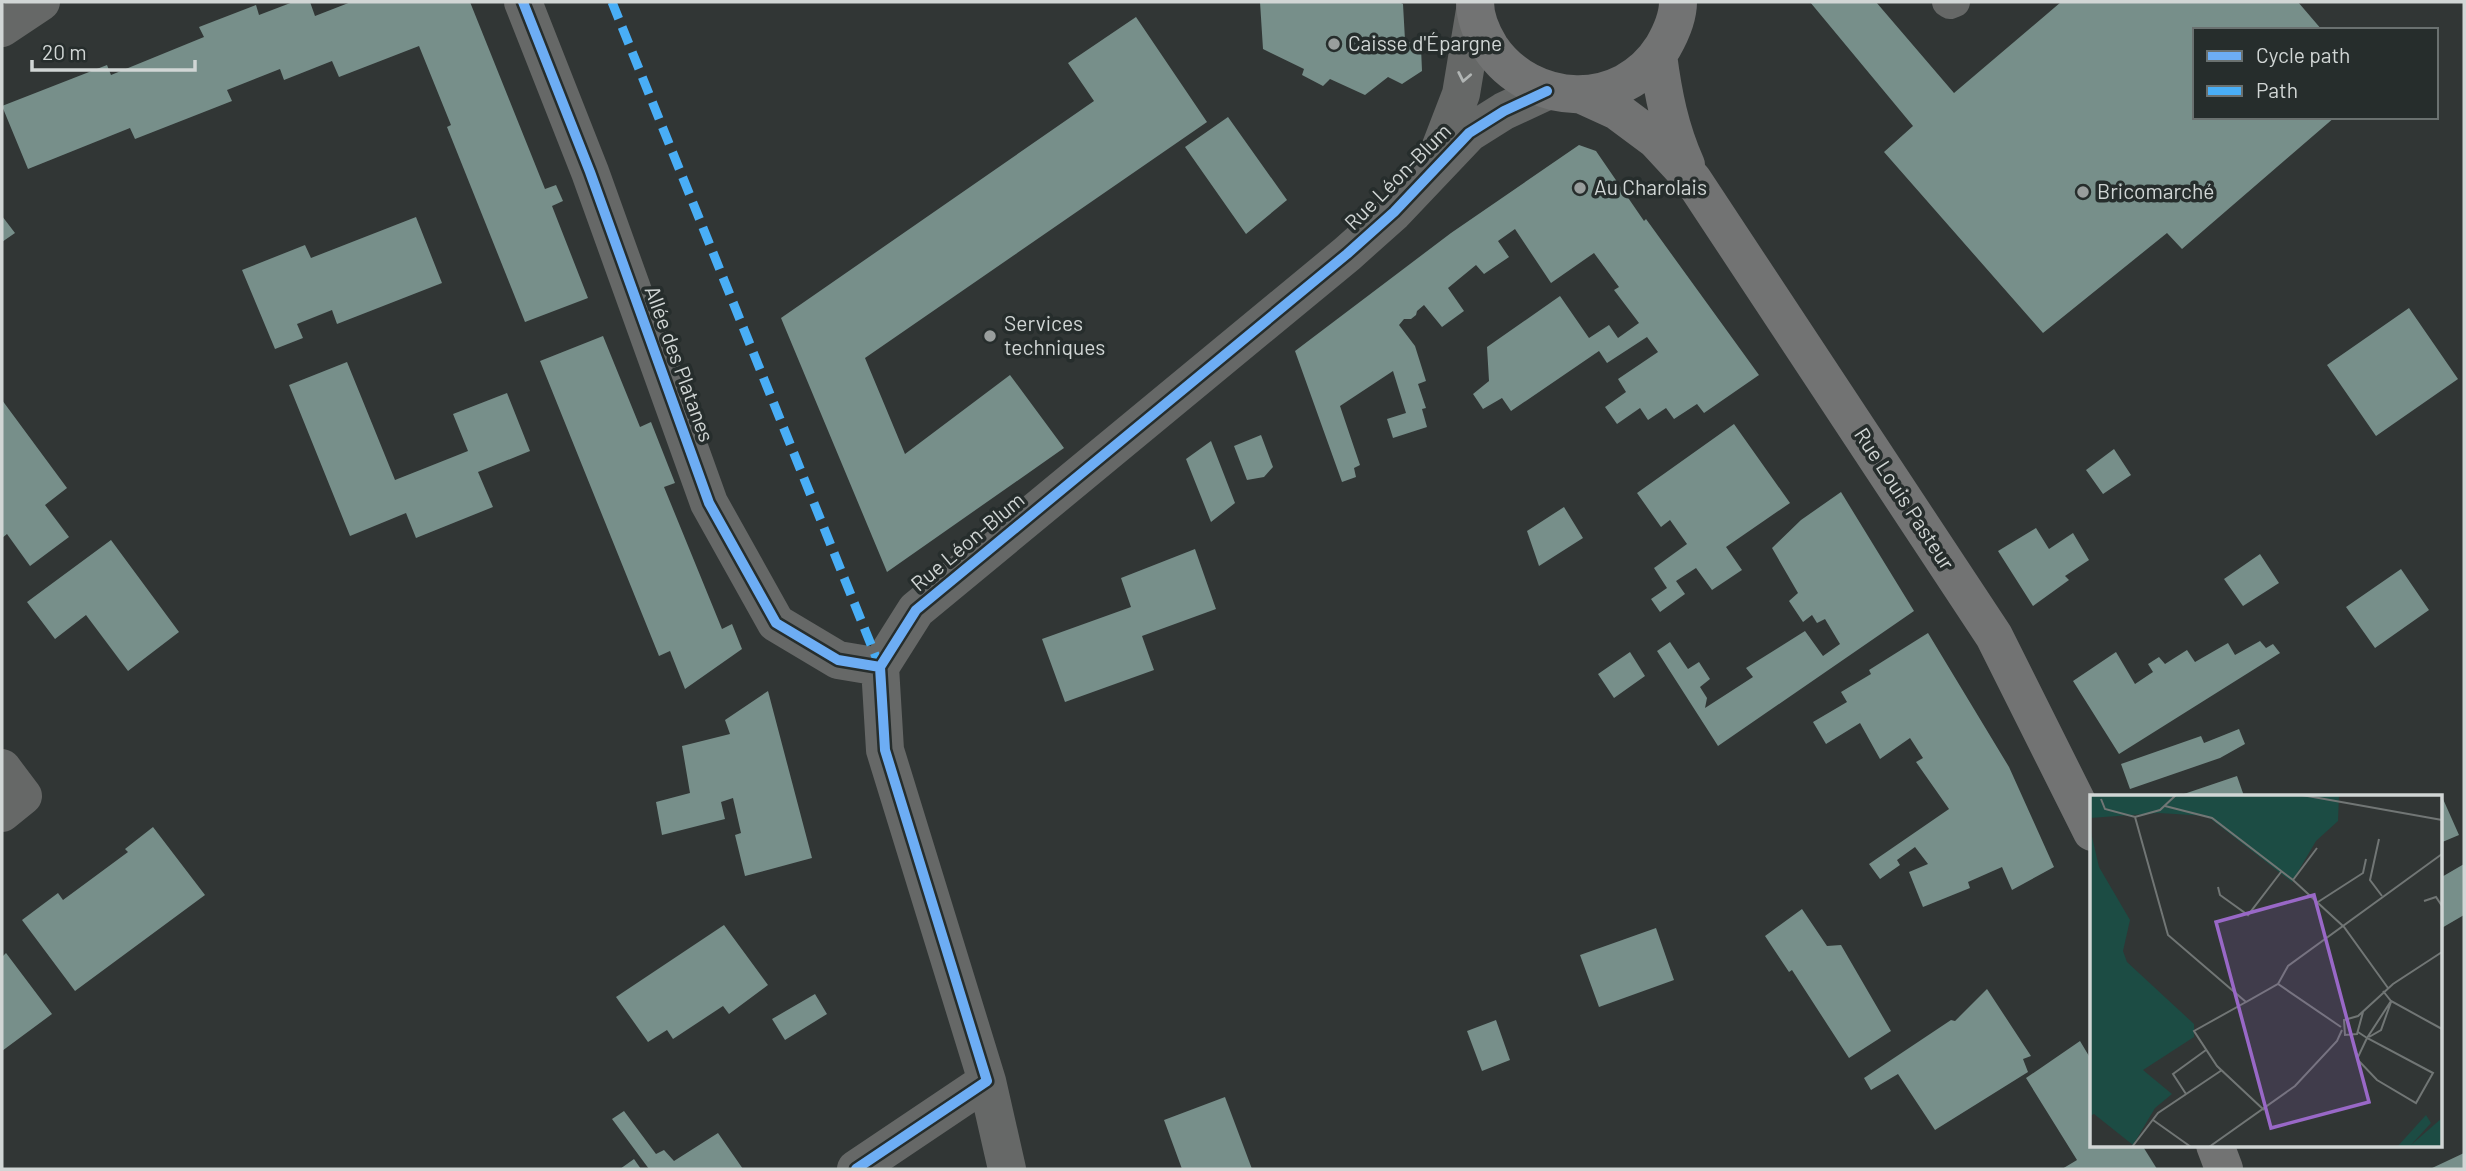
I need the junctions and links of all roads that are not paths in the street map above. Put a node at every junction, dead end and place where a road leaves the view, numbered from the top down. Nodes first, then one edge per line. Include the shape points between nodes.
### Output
1 (41, 2) edge
2 (523, 2) edge
3 (1678, 2) edge
4 (1947, 2) edge
5 (1955, 2) edge
6 (1475, 6) edge
7 (2, 28) edge
8 (1658, 55) junction
9 (1565, 93) junction
10 (1432, 171) junction
11 (1692, 180) junction
12 (880, 667) junction
13 (2, 768) edge
14 (2, 813) edge
15 (2090, 830) edge
16 (987, 1081) junction
17 (2214, 1146) edge
18 (856, 1169) edge
19 (1007, 1169) edge
20 (2224, 1169) edge

1 - 7 street
2 - 12 street, Allée des Platanes via 590,172 709,503 776,623 838,660
3 - 8 main road via 1671,34
4 - 5 lane
6 - 9 main road, Rue Louis Pasteur via 1483,37 1499,61 1521,79
6 -> 10 street, Rue Léon-Blum via 1461,94
8 - 9 main road via 1624,83 1604,91
8 - 11 main road, Rue Louis Pasteur via 1673,136
9 - 10 street, Rue Léon-Blum via 1504,111 1469,133
9 - 11 main road, Rue Louis Pasteur via 1618,111 1656,140
10 - 12 street, Rue Léon-Blum via 1347,254 916,610
11 - 15 main road, Rue Louis Pasteur via 1994,636
12 - 16 street via 885,751
13 - 14 street via 23,796
16 - 18 street
16 - 19 street
17 - 20 main road

